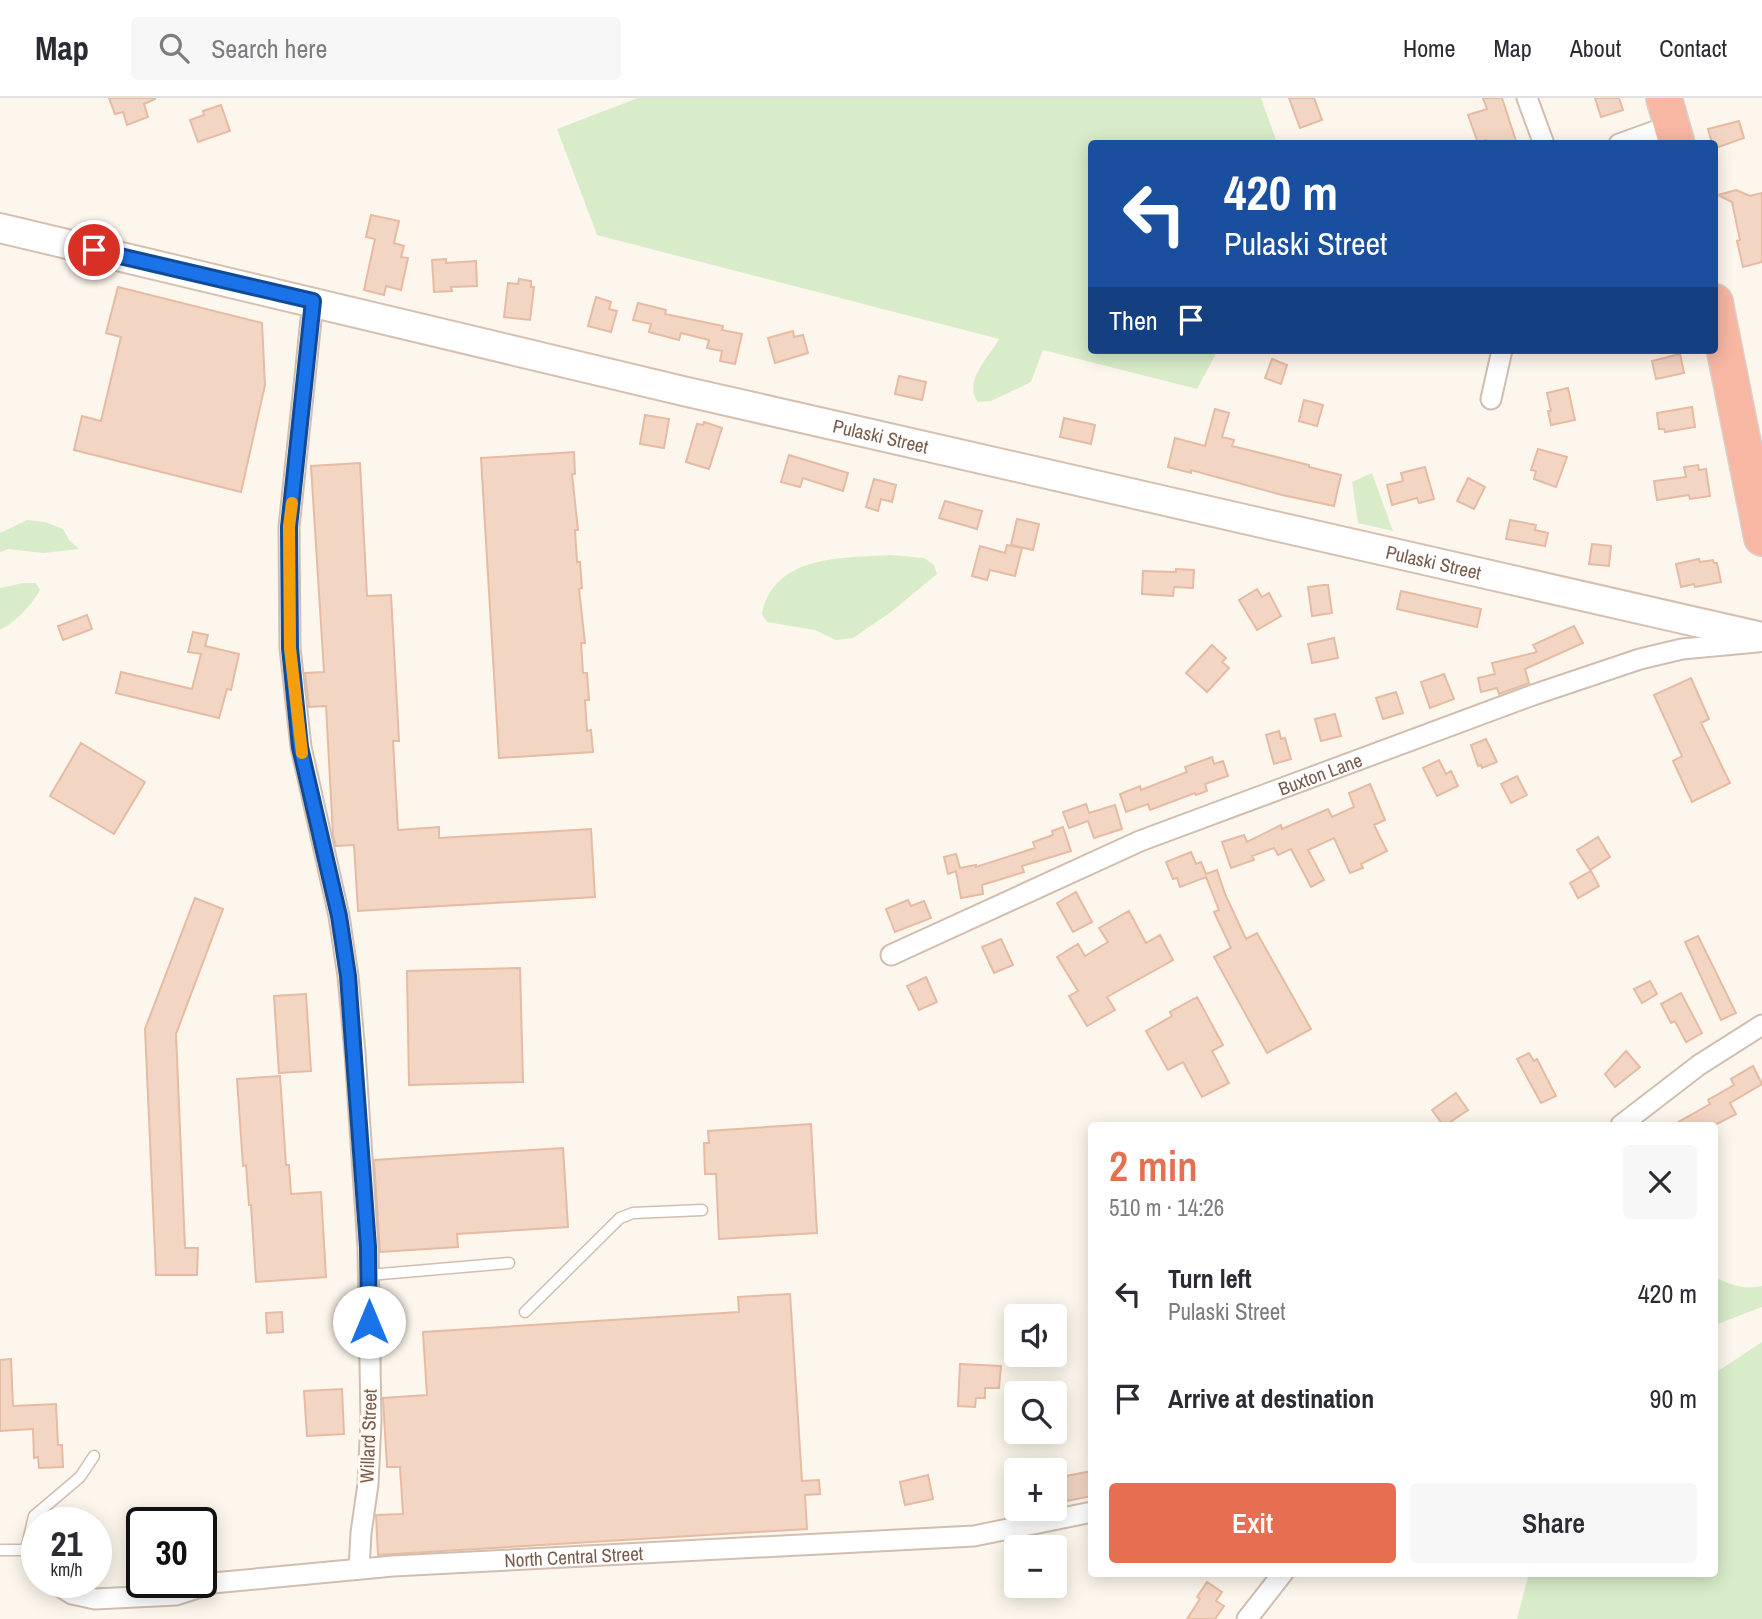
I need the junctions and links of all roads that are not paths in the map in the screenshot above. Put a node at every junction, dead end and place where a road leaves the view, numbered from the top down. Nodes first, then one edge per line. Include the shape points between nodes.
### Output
1 (1527, 98) edge
2 (1671, 122) edge
3 (1543, 140) edge
4 (1628, 140) edge
5 (0, 228) edge
6 (313, 301) junction
7 (1718, 317) edge
8 (1501, 354) edge
9 (1492, 399) dead end
10 (1762, 538) edge
11 (1762, 640) edge
12 (891, 955) dead end
13 (1762, 1025) edge
14 (1625, 1122) edge
15 (702, 1210) dead end
16 (509, 1263) dead end
17 (369, 1275) junction
18 (525, 1312) dead end
19 (93, 1456) dead end
20 (45, 1507) edge
21 (1088, 1513) edge
22 (0, 1549) edge
23 (21, 1550) edge
24 (359, 1569) junction
25 (1280, 1577) edge
26 (90, 1598) edge
27 (1247, 1619) edge

1 - 3 street
2 - 4 street
5 - 6 main road, Pulaski Street
6 - 11 main road, Pulaski Street
6 - 17 street, Willard Street via 289,527 290,648 300,747 339,916 348,976
7 - 10 highway
8 - 9 street
11 - 12 street, Buxton Lane via 1682,649 1567,682 1140,841
13 - 14 street via 1699,1065
15 - 18 lane via 633,1213 620,1218
16 - 17 lane
17 - 24 street, Willard Street via 371,1420
19 - 20 lane via 80,1477
21 - 24 street, North Central Street via 974,1536
22 - 23 lane
24 - 26 street, North Central Street via 214,1583 176,1595
25 - 27 street

